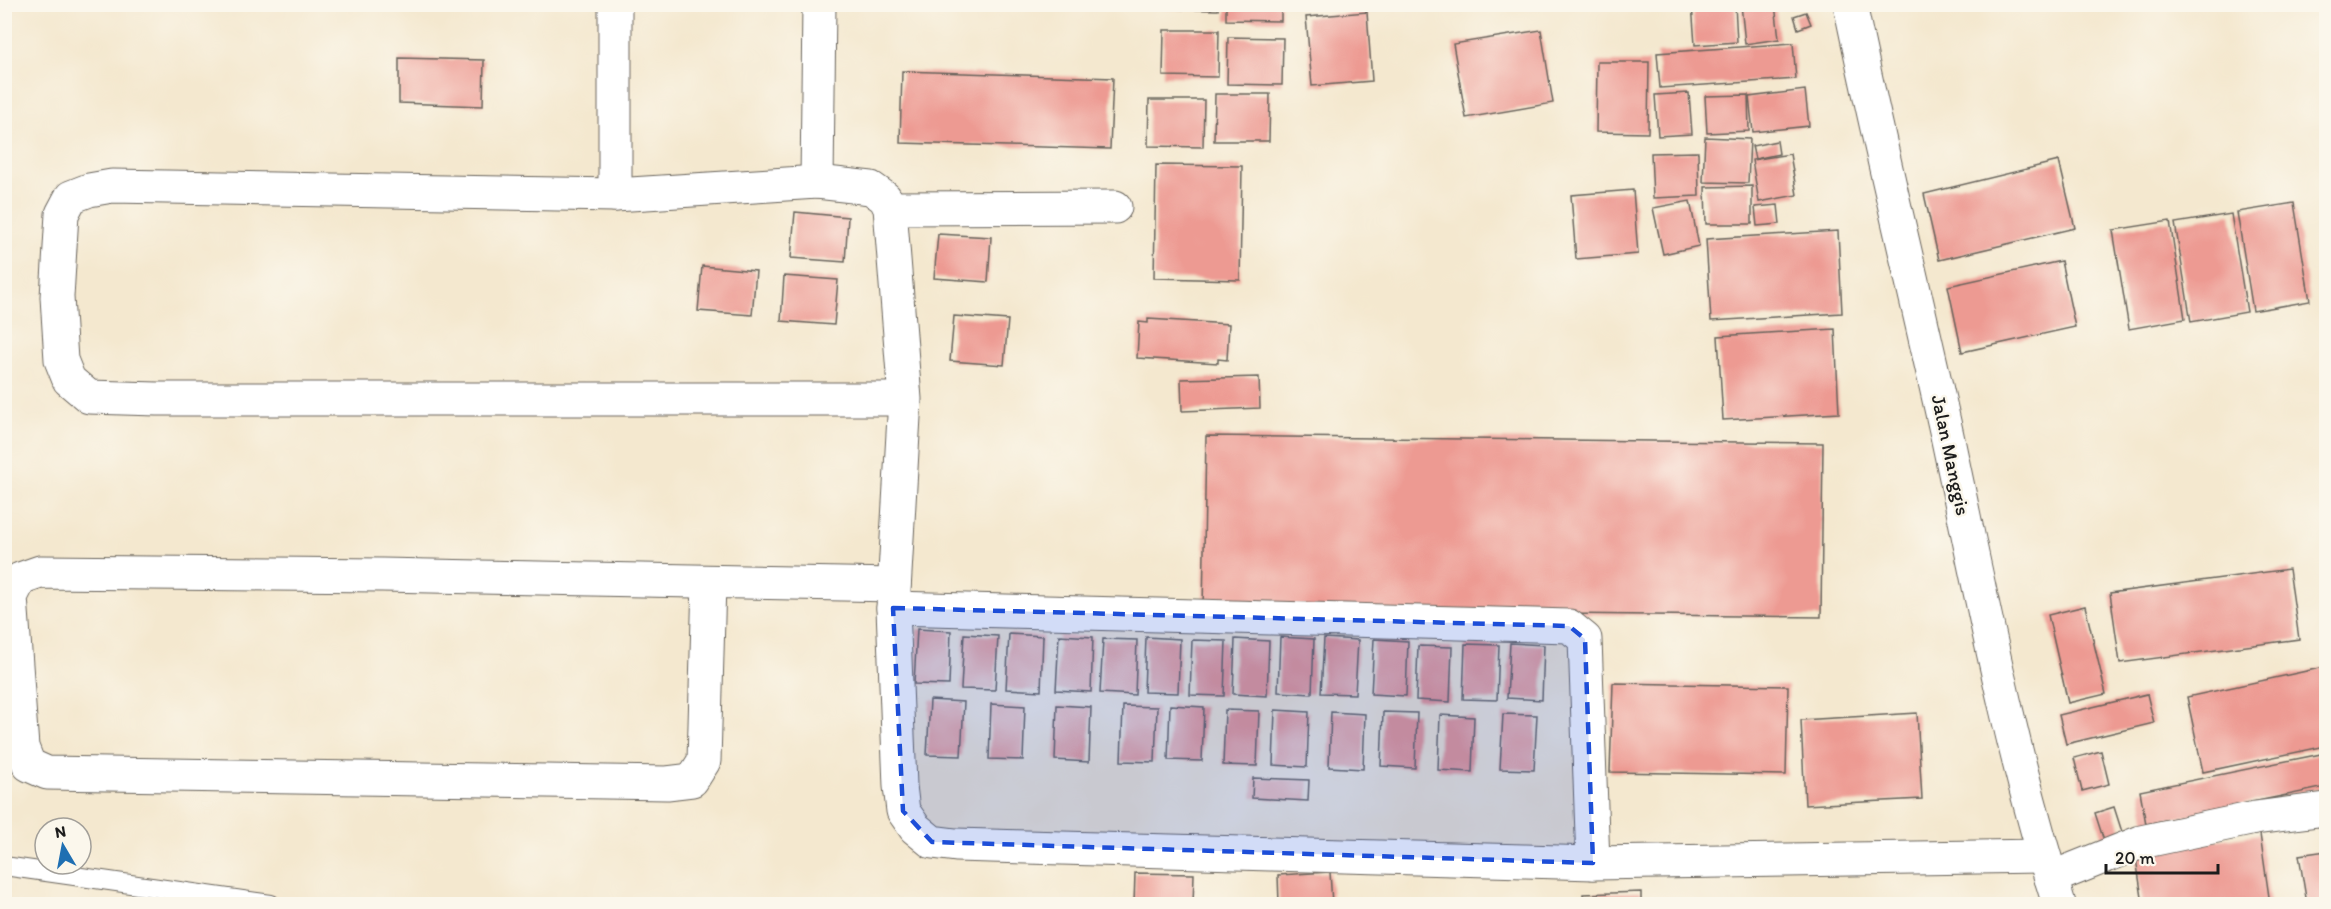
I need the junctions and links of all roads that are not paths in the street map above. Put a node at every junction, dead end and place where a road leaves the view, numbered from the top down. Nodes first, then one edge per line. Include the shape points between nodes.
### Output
1 (615, 4) edge
2 (819, 4) edge
3 (1850, 4) edge
4 (817, 182) junction
5 (615, 195) junction
6 (1115, 207) dead end
7 (890, 208) junction
8 (905, 399) junction
9 (709, 582) junction
10 (894, 597) junction
11 (2326, 809) edge
12 (1593, 863) junction
13 (4, 866) edge
14 (2051, 880) edge
15 (271, 904) edge

1 - 5 street
2 - 4 street
3 - 14 street, Jalan Manggis via 1996,663
4 - 5 street
4 - 7 street via 871,188 885,198
5 - 8 street via 220,186 112,186 89,190 71,197 62,214 57,297 61,360 69,380 89,397
6 - 7 street
7 - 8 street
8 - 10 street
9 - 9 street via 704,761 692,780 667,783 47,773 29,765 22,747 11,597 20,579 40,572 382,574
9 - 10 street
10 - 12 street via 903,811 932,842
10 - 12 street via 1569,626 1585,639
11 - 14 street via 2141,842
12 - 14 street
13 - 15 lane

